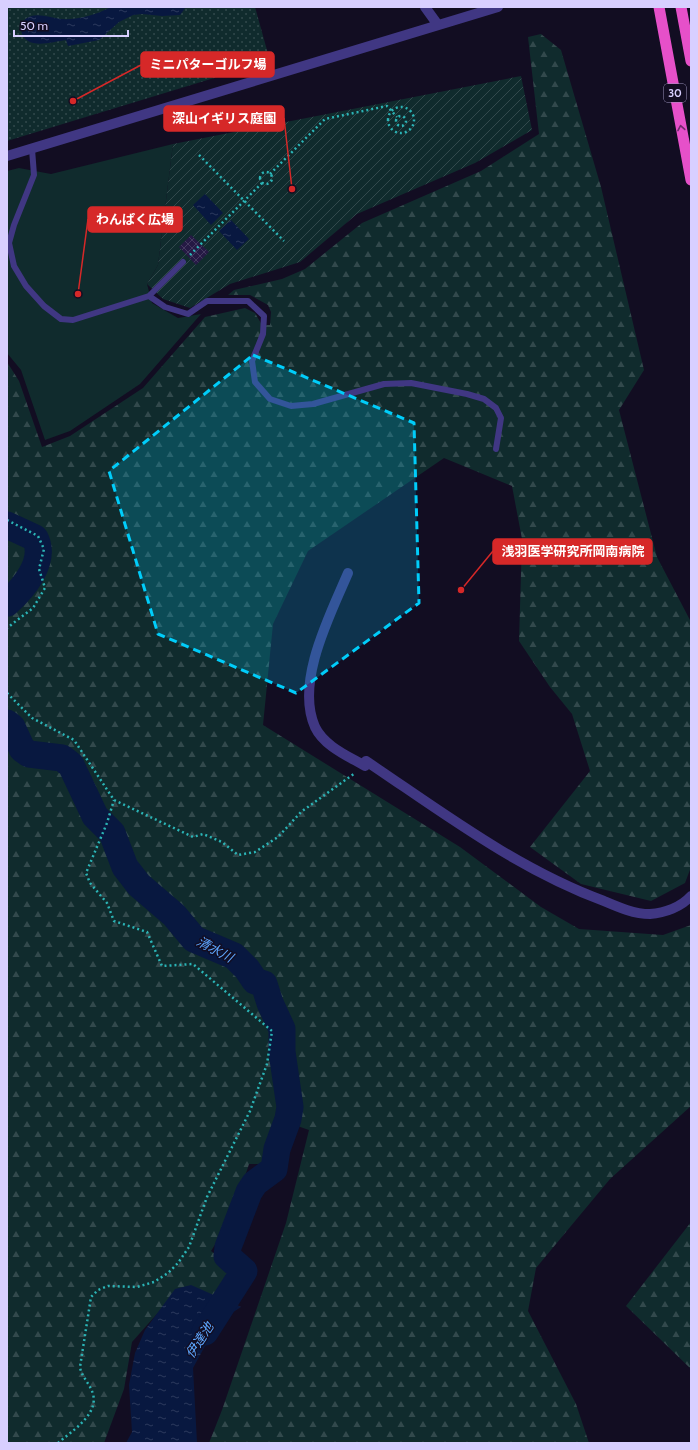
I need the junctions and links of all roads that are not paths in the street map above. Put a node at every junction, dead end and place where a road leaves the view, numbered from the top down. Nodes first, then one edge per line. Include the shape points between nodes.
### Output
1 (425, 7) edge
2 (498, 7) edge
3 (659, 7) edge
4 (682, 7) edge
5 (438, 25) junction
6 (691, 61) edge
7 (32, 149) junction
8 (7, 156) edge
9 (691, 180) edge
10 (183, 262) road end
11 (149, 296) junction
12 (496, 449) dead end
13 (348, 573) dead end
14 (691, 896) edge

1 - 5 street
2 - 5 street
9 -> 3 highway, 30
4 - 6 highway
5 - 7 street
7 - 8 street
7 - 11 lane via 34,175 9,243 14,266 26,286 44,306 61,319 73,320
10 - 11 lane
11 - 12 lane via 166,307 188,314 207,301 248,301 258,308 264,316 263,334 252,361 255,382 270,399 291,406 313,404 384,384 411,383 467,394 484,399 496,408 501,418
13 - 14 street via 317,644 310,679 310,709 315,728 331,746 365,766 366,761 463,827 528,866 577,891 628,910 649,914 668,911

